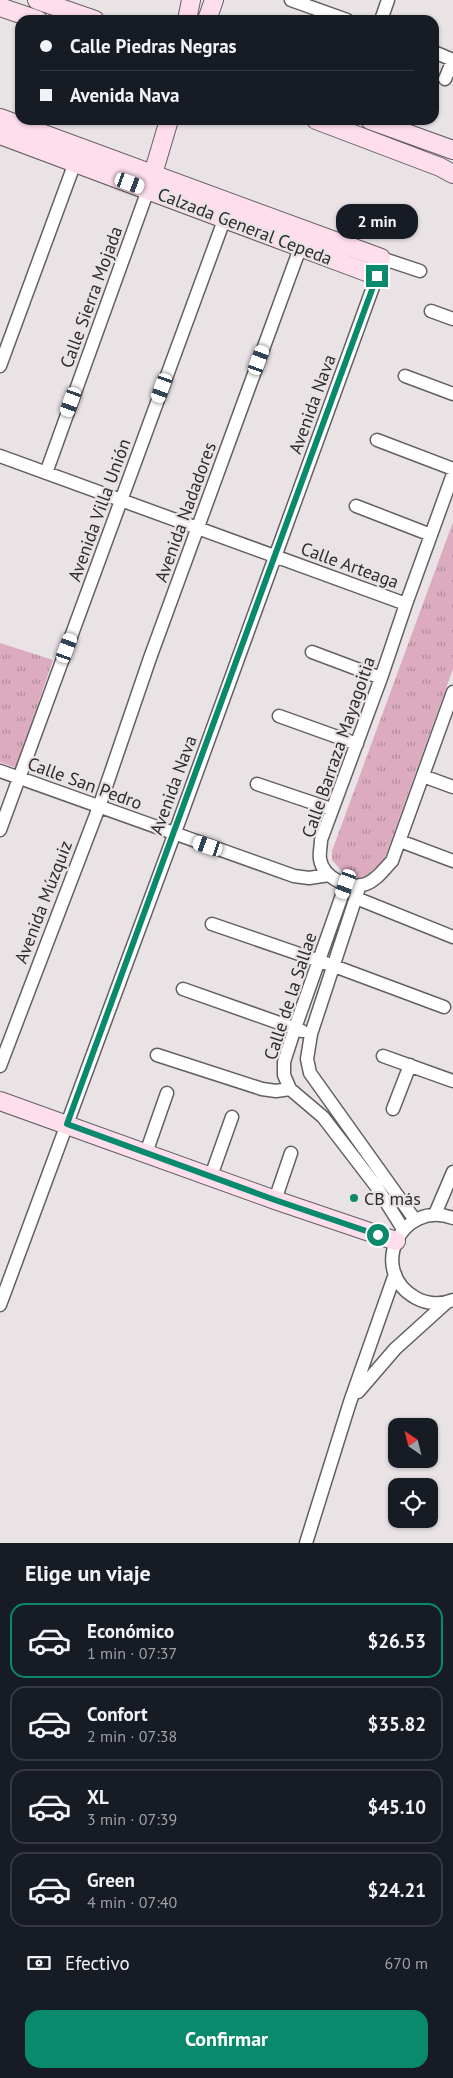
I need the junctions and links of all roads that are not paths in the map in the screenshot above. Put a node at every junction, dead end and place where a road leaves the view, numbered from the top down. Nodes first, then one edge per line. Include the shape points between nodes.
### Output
1 (37, 0) edge
2 (191, 0) edge
3 (214, 0) edge
4 (388, 0) edge
5 (295, 1) edge
6 (0, 7) edge
7 (23, 15) edge
8 (80, 15) edge
9 (188, 15) edge
10 (209, 15) edge
11 (333, 15) edge
12 (383, 15) edge
13 (439, 54) edge
14 (453, 60) edge
15 (445, 79) dead end
16 (0, 118) edge
17 (168, 125) edge
18 (329, 125) edge
19 (384, 125) edge
20 (0, 134) edge
21 (453, 150) edge
22 (78, 156) junction
23 (453, 174) edge
24 (151, 182) junction
25 (228, 211) junction
26 (307, 230) junction
27 (300, 247) junction
28 (381, 258) junction
29 (420, 271) dead end
30 (377, 276) junction
31 (431, 311) dead end
32 (453, 318) edge
33 (0, 366) edge
34 (405, 376) dead end
35 (453, 394) edge
36 (377, 440) dead end
37 (0, 456) edge
38 (453, 469) edge
39 (46, 473) junction
40 (453, 474) edge
41 (121, 500) junction
42 (356, 506) dead end
43 (198, 528) junction
44 (431, 534) junction
45 (275, 556) junction
46 (406, 604) junction
47 (312, 652) dead end
48 (381, 678) junction
49 (453, 692) edge
50 (450, 713) edge
51 (279, 716) dead end
52 (357, 744) junction
53 (0, 771) edge
54 (423, 776) junction
55 (19, 778) junction
56 (256, 784) dead end
57 (453, 787) edge
58 (99, 807) junction
59 (332, 809) junction
60 (0, 830) edge
61 (174, 835) junction
62 (400, 840) junction
63 (453, 861) edge
64 (329, 875) junction
65 (346, 884) junction
66 (360, 885) junction
67 (356, 898) junction
68 (212, 924) dead end
69 (453, 937) edge
70 (319, 961) junction
71 (334, 966) junction
72 (183, 989) dead end
73 (444, 1007) dead end
74 (295, 1028) junction
75 (311, 1034) junction
76 (157, 1054) dead end
77 (382, 1056) dead end
78 (0, 1066) edge
79 (410, 1066) junction
80 (453, 1081) edge
81 (290, 1089) junction
82 (166, 1093) dead end
83 (0, 1101) edge
84 (335, 1109) junction
85 (393, 1109) dead end
86 (232, 1116) dead end
87 (324, 1117) junction
88 (67, 1124) junction
89 (146, 1153) junction
90 (290, 1153) dead end
91 (453, 1172) edge
92 (211, 1176) junction
93 (275, 1200) junction
94 (435, 1214) junction
95 (453, 1218) edge
96 (415, 1220) junction
97 (400, 1235) junction
98 (394, 1274) junction
99 (450, 1301) edge
100 (0, 1305) edge
101 (350, 1402) junction
102 (306, 1543) edge

1 - 8 street
2 - 9 street
3 - 10 street
4 - 12 street
5 - 11 street
6 - 7 street
13 - 14 street
14 - 15 street
16 - 22 street, Calzada General Cepeda
17 - 24 street
18 - 23 street
19 - 21 street
20 - 22 street, Calzada General Cepeda
22 - 24 street, Calzada General Cepeda
22 - 33 street
24 - 25 street, Calzada General Cepeda
24 - 39 street, Calle Sierra Mojada
25 - 26 street, Calzada General Cepeda
25 - 27 street, Calzada General Cepeda
25 - 41 street, Avenida Villa Unión
26 - 27 street, Avenida Nadadores
26 - 28 street, Calzada General Cepeda
27 - 30 street, Calzada General Cepeda
27 - 43 street, Avenida Nadadores
28 - 29 street, Calzada General Cepeda
28 - 30 street
30 - 45 street, Avenida Nava
31 - 32 street
34 - 35 street
36 - 38 street
37 - 39 street, Calle Arteaga
39 - 41 street, Calle Arteaga
40 - 44 street, Calle Barraza Mayagoitia
41 - 43 street, Calle Arteaga
41 - 55 street, Avenida Villa Unión
42 - 44 street
43 - 45 street, Calle Arteaga
43 - 58 street, Avenida Nadadores
44 - 46 street, Calle Barraza Mayagoitia
45 - 46 street, Calle Arteaga
45 - 61 street, Avenida Nava
46 - 48 street, Calle Barraza Mayagoitia
47 - 48 street
48 - 52 street, Calle Barraza Mayagoitia
49 - 50 street
50 - 54 street
51 - 52 street
52 - 59 street, Calle Barraza Mayagoitia
53 - 55 street, Calle San Pedro
54 - 57 street
54 - 62 street
55 - 58 street, Calle San Pedro
55 - 60 street, Avenida Villa Unión
56 - 59 street
58 - 61 street, Calle San Pedro
58 - 78 street, Avenida Múzquiz
59 - 64 street, Calle Barraza Mayagoitia via 321,840 320,859
61 - 64 street, Calle San Pedro via 294,876
61 - 88 street, Avenida Nava
62 - 63 street
62 - 66 street via 392,861 379,876
64 - 65 street
65 - 66 street
65 - 70 street, Calle de la Sallae
66 - 67 street, Calle de la Sallae
67 - 69 street
67 - 71 street, Calle de la Sallae
68 - 70 street
70 - 71 street
70 - 74 street, Calle de la Sallae
71 - 73 street
71 - 75 street, Calle de la Sallae
72 - 74 street
74 - 75 street
74 - 81 street, Calle de la Sallae via 284,1062 284,1075
75 - 84 street, Calle de la Sallae via 306,1059 310,1073
76 - 81 street via 262,1089
77 - 79 street
79 - 80 street
79 - 85 street
81 - 87 street
82 - 89 street
83 - 88 street
84 - 87 street
84 - 96 street, Calle de la Sallae
86 - 92 street
87 - 97 street via 376,1186
88 - 89 street
88 - 100 street, Avenida Nava
89 - 92 street
90 - 93 street
91 - 94 street
92 - 93 street
93 - 97 street
94 - 95 street
94 - 96 street
96 - 97 street
97 - 98 street via 392,1263
98 - 99 street via 401,1286 421,1301 434,1304
98 - 101 street
99 - 101 street via 395,1348
101 - 102 street

